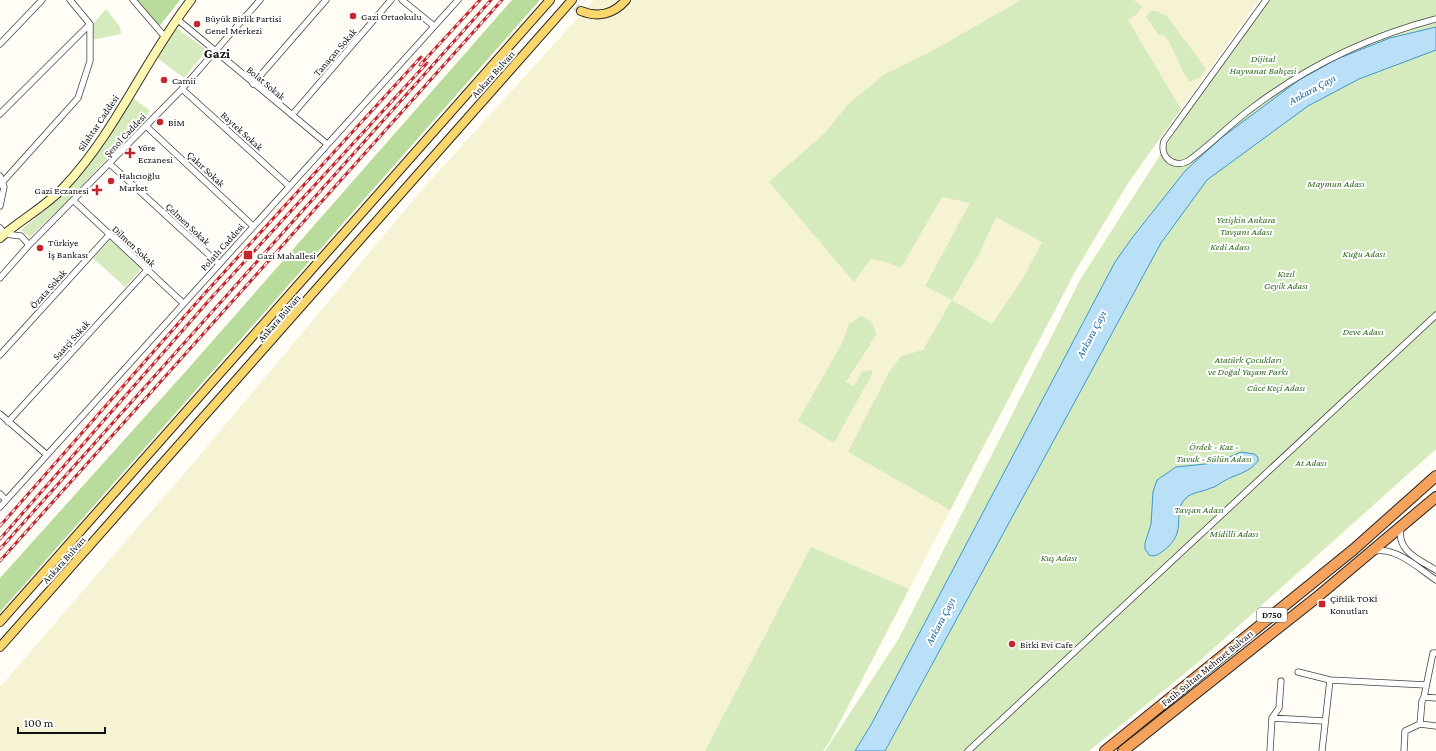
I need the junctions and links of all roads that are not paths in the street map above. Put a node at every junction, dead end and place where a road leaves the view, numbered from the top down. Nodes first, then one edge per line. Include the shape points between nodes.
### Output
1 (42, 0) edge
2 (70, 0) edge
3 (133, 0) edge
4 (191, 0) edge
5 (260, 0) edge
6 (326, 0) edge
7 (391, 0) edge
8 (402, 0) edge
9 (458, 0) edge
10 (550, 0) edge
11 (572, 0) edge
12 (626, 0) edge
13 (1266, 0) edge
14 (581, 11) tunnel mouth
15 (176, 18) junction
16 (1436, 19) edge
17 (90, 24) junction
18 (434, 26) junction
19 (165, 37) junction
20 (0, 44) edge
21 (216, 52) junction
22 (253, 84) junction
23 (182, 89) junction
24 (0, 114) edge
25 (292, 115) junction
26 (146, 126) junction
27 (327, 144) junction
28 (110, 164) junction
29 (0, 176) edge
30 (1, 184) edge
31 (289, 186) junction
32 (74, 201) junction
33 (0, 206) edge
34 (253, 226) junction
35 (2, 234) edge
36 (109, 235) junction
37 (29, 245) junction
38 (219, 264) junction
39 (147, 270) junction
40 (0, 278) edge
41 (183, 303) junction
42 (1436, 315) edge
43 (0, 355) edge
44 (0, 414) edge
45 (8, 422) junction
46 (46, 454) junction
47 (1436, 476) edge
48 (0, 494) edge
49 (1436, 497) edge
50 (6, 500) junction
51 (0, 507) edge
52 (1401, 528) junction
53 (1374, 551) junction
54 (1436, 570) edge
55 (1436, 580) edge
56 (0, 622) edge
57 (0, 647) edge
58 (1436, 653) edge
59 (1298, 672) dead end
60 (1330, 680) junction
61 (1281, 681) dead end
62 (1426, 685) junction
63 (1424, 697) junction
64 (1436, 698) edge
65 (1272, 718) junction
66 (1324, 721) junction
67 (1420, 724) junction
68 (1436, 726) edge
69 (968, 751) edge
70 (1105, 751) edge
71 (1123, 751) edge
72 (1270, 751) edge
73 (1322, 751) edge
74 (1404, 751) edge

1 - 20 street
2 - 17 street
3 - 19 street
4 - 15 main road, Silahtar Caddesi
5 - 21 street, Şenol Caddesi
6 - 22 street
7 - 25 street, Tanaçan Sokak
8 - 18 street
9 - 18 street, Polatlı Caddesi
10 - 56 main road, Ankara Bulvarı
11 - 57 main road, Ankara Bulvarı
12 - 14 main road via 609,13 592,15
13 - 16 street via 1164,141 1164,154 1171,162 1182,164 1188,161 1257,104 1320,64 1376,38
15 - 19 main road, Silahtar Caddesi
15 - 21 street, Bolat Sokak
17 - 24 street
17 - 30 street via 90,62 78,98
18 - 27 street, Polatlı Caddesi
19 - 35 main road, Silahtar Caddesi via 110,126 64,187 37,212
21 - 22 street, Bolat Sokak
21 - 23 street, Şenol Caddesi
22 - 25 street, Bolat Sokak
23 - 26 street, Şenol Caddesi
23 - 31 street, Baytek Sokak
25 - 27 street, Bolat Sokak
26 - 28 street, Şenol Caddesi
26 - 34 street, Çakır Sokak
27 - 31 street, Polatlı Caddesi
28 - 32 street, Şenol Caddesi
28 - 38 street, Çelmen Sokak
29 - 30 street
30 - 33 street via 4,187
31 - 34 street, Polatlı Caddesi
32 - 36 street, Dilmen Sokak
32 - 37 street, Şenol Caddesi
34 - 38 street, Polatlı Caddesi
35 - 37 street via 21,236
36 - 39 street, Dilmen Sokak
36 - 43 street, Özata Sokak
37 - 40 street, Şenol Caddesi
38 - 41 street, Polatlı Caddesi
39 - 41 street, Dilmen Sokak
39 - 45 street, Saatçi Sokak
41 - 46 street, Polatlı Caddesi
42 - 69 street
44 - 45 street
45 - 46 street
46 - 50 street, Polatlı Caddesi
47 - 70 highway, Fatih Sultan Mehmet Bulvarı / D750 via 1353,550
48 - 50 street
49 - 52 highway, Fatih Sultan Mehmet Bulvarı / D750
50 - 51 street, Polatlı Caddesi
52 - 53 highway, Fatih Sultan Mehmet Bulvarı / D750
52 - 54 street via 1400,542 1406,550
53 - 55 street via 1394,552
53 - 71 highway, Fatih Sultan Mehmet Bulvarı / D750
58 - 62 street via 1433,653
59 - 60 street
60 - 62 street
60 - 66 street
61 - 65 street via 1279,708
62 - 63 street
63 - 64 street
63 - 67 street
65 - 66 street
65 - 72 street
66 - 73 street
67 - 68 street
67 - 74 street via 1405,731

